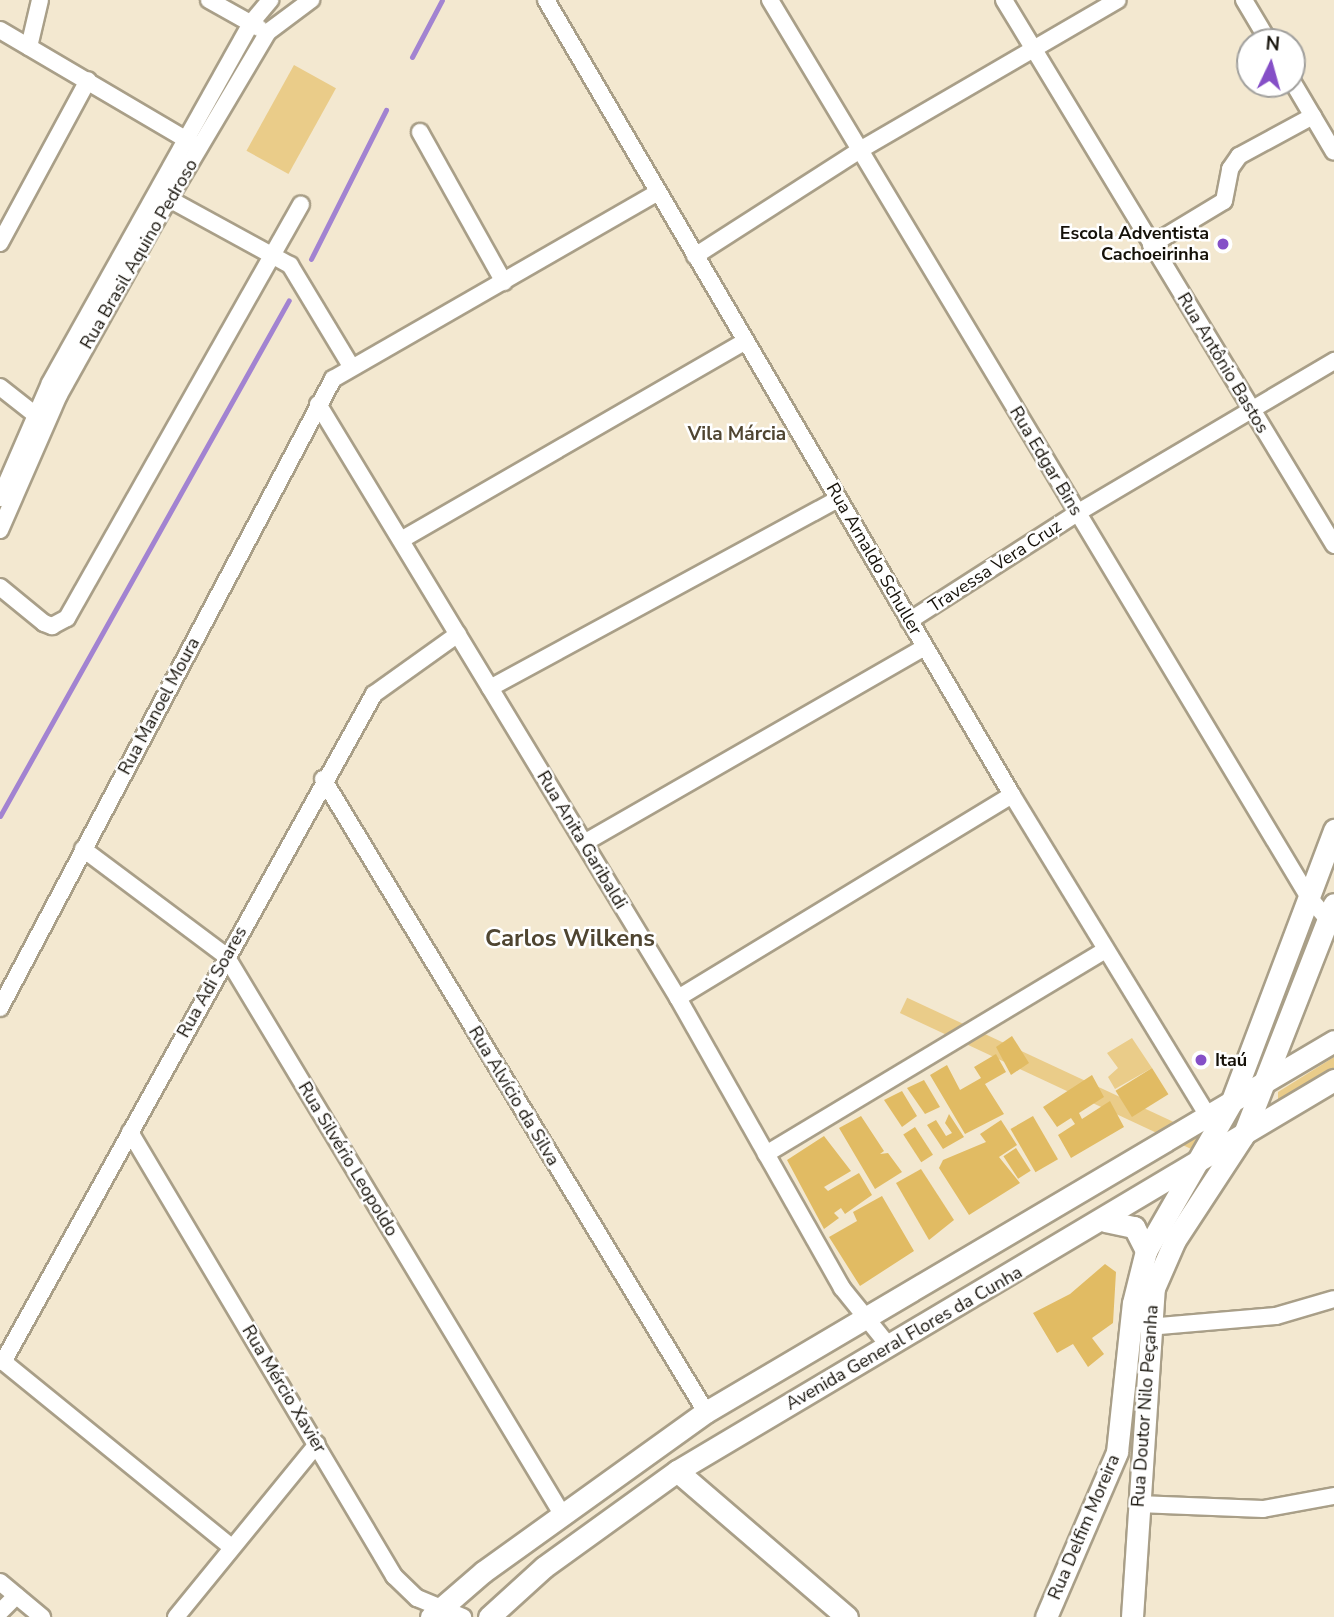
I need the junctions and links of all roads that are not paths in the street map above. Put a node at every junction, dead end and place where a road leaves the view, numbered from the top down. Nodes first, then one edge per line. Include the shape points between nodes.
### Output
1 (40, 0) edge
2 (209, 0) edge
3 (270, 0) edge
4 (311, 0) edge
5 (546, 0) edge
6 (770, 0) edge
7 (1004, 0) edge
8 (1118, 0) edge
9 (1244, 0) edge
10 (251, 23) junction
11 (1261, 28) edge
12 (0, 30) edge
13 (268, 32) junction
14 (29, 47) junction
15 (1034, 49) junction
16 (88, 80) junction
17 (1302, 98) edge
18 (1313, 116) junction
19 (420, 132) dead end
20 (194, 144) junction
21 (860, 150) junction
22 (1334, 152) edge
23 (657, 193) junction
24 (164, 196) junction
25 (301, 205) dead end
26 (0, 243) edge
27 (1151, 245) junction
28 (275, 254) junction
29 (695, 256) junction
30 (504, 282) junction
31 (746, 341) junction
32 (1334, 361) edge
33 (351, 366) junction
34 (0, 387) edge
35 (318, 404) junction
36 (1251, 410) junction
37 (40, 419) junction
38 (0, 498) edge
39 (838, 499) junction
40 (1077, 513) junction
41 (0, 530) edge
42 (401, 540) junction
43 (1334, 545) edge
44 (0, 587) edge
45 (909, 621) junction
46 (458, 634) junction
47 (925, 647) junction
48 (490, 688) junction
49 (323, 779) junction
50 (1012, 795) junction
51 (1334, 830) edge
52 (584, 843) junction
53 (83, 849) junction
54 (1308, 896) junction
55 (1331, 911) edge
56 (1105, 950) junction
57 (226, 956) junction
58 (678, 998) junction
59 (0, 1008) edge
60 (1334, 1041) edge
61 (1334, 1080) edge
62 (1267, 1084) junction
63 (1231, 1103) junction
64 (1208, 1116) junction
65 (130, 1132) junction
66 (1243, 1136) junction
67 (766, 1154) junction
68 (1201, 1160) junction
69 (1105, 1221) junction
70 (1146, 1251) junction
71 (1334, 1299) edge
72 (865, 1320) junction
73 (1148, 1327) junction
74 (889, 1346) junction
75 (2, 1360) edge
76 (706, 1412) junction
77 (317, 1444) junction
78 (677, 1471) junction
79 (1334, 1496) edge
80 (1139, 1504) junction
81 (562, 1514) junction
82 (231, 1547) junction
83 (0, 1582) edge
84 (16, 1596) junction
85 (0, 1612) edge
86 (436, 1613) edge
87 (42, 1617) edge
88 (176, 1617) edge
89 (463, 1617) edge
90 (489, 1617) edge
91 (847, 1617) edge
92 (1046, 1617) edge
93 (1132, 1617) edge

1 - 14 street
2 - 10 street
3 - 10 street, Rua Brasil Aquino Pedroso
4 - 13 street, Rua Brasil Aquino Pedroso
5 - 23 street, Rua Arnaldo Schuller
6 - 21 street, Rua Edgar Bins
7 - 15 street, Rua Antônio Bastos
8 - 15 street
9 - 11 street
10 - 13 street
10 - 20 street, Rua Brasil Aquino Pedroso
12 - 14 street
13 - 20 street, Rua Brasil Aquino Pedroso
14 - 16 street
15 - 21 street
15 - 27 street, Rua Antônio Bastos
16 - 20 street
16 - 26 street
17 - 18 street
18 - 22 street
18 - 27 street via 1239,156 1230,169 1224,201
19 - 30 street
20 - 24 street, Rua Brasil Aquino Pedroso
21 - 29 street
21 - 40 street, Rua Edgar Bins
23 - 29 street, Rua Arnaldo Schuller
23 - 30 street, Rua Manoel Moura
24 - 28 street
24 - 37 street, Rua Brasil Aquino Pedroso
25 - 28 street
27 - 36 street, Rua Antônio Bastos
28 - 33 street via 300,275
28 - 44 street via 61,623 44,623
29 - 31 street, Rua Arnaldo Schuller
30 - 33 street, Rua Manoel Moura
31 - 39 street, Rua Arnaldo Schuller
31 - 42 street
32 - 36 street, Travessa Vera Cruz
33 - 35 street, Rua Manoel Moura via 334,379
34 - 37 street
35 - 42 street, Rua Anita Garibaldi
35 - 53 street, Rua Manoel Moura
36 - 40 street, Travessa Vera Cruz
36 - 43 street, Rua Antônio Bastos
37 - 38 street, Rua Brasil Aquino Pedroso
37 - 41 street, Rua Brasil Aquino Pedroso
39 - 45 street, Rua Arnaldo Schuller
39 - 48 street
40 - 45 street, Travessa Vera Cruz
40 - 54 street, Rua Edgar Bins
42 - 46 street, Rua Anita Garibaldi
45 - 47 street, Rua Arnaldo Schuller
46 - 48 street, Rua Anita Garibaldi
46 - 49 street, Rua Adi Soares via 383,684
47 - 50 street, Rua Arnaldo Schuller
47 - 52 street
48 - 52 street, Rua Anita Garibaldi
49 - 57 street, Rua Adi Soares
49 - 76 street, Rua Alvício da Silva
50 - 56 street, Rua Arnaldo Schuller
50 - 58 street
51 - 54 main road, Rua Delfim Moreira
52 - 58 street, Rua Anita Garibaldi
53 - 57 street, Rua Silvério Leopoldo
53 - 59 street, Rua Manoel Moura
54 - 55 street, Rua Edgar Bins
54 - 63 main road, Rua Delfim Moreira
55 - 62 main road, Rua Doutor Nilo Peçanha
56 - 64 street, Rua Arnaldo Schuller
56 - 67 street
57 - 65 street, Rua Adi Soares
57 - 81 street, Rua Silvério Leopoldo
58 - 67 street, Rua Anita Garibaldi
60 - 62 main road
61 - 66 main road, Avenida General Flores da Cunha
62 - 63 main road
62 - 66 main road, Rua Doutor Nilo Peçanha
63 - 64 main road, Avenida General Flores da Cunha
63 - 68 main road, Rua Delfim Moreira
64 - 72 main road, Avenida General Flores da Cunha
65 - 75 street, Rua Adi Soares
65 - 77 street, Rua Mércio Xavier
66 - 68 main road, Avenida General Flores da Cunha
66 - 73 main road, Rua Doutor Nilo Peçanha via 1165,1260
67 - 72 street, Rua Anita Garibaldi
68 - 69 main road, Avenida General Flores da Cunha
68 - 70 main road, Rua Delfim Moreira
69 - 70 main road via 1134,1227
69 - 74 main road, Avenida General Flores da Cunha
70 - 92 main road, Rua Delfim Moreira via 1133,1303 1117,1452
71 - 73 street via 1276,1316
72 - 74 street, Rua Anita Garibaldi
72 - 76 main road, Avenida General Flores da Cunha
73 - 80 main road, Rua Doutor Nilo Peçanha
74 - 78 main road, Avenida General Flores da Cunha
75 - 82 street
76 - 81 main road, Avenida General Flores da Cunha
77 - 82 street
77 - 86 street, Rua Mércio Xavier via 394,1576
78 - 90 main road, Avenida General Flores da Cunha via 544,1567
78 - 91 main road
79 - 80 street via 1263,1509
80 - 93 main road, Rua Doutor Nilo Peçanha
81 - 86 main road, Avenida General Flores da Cunha
82 - 88 street
83 - 84 street
84 - 85 street
84 - 87 street
86 - 89 street, Rua Mércio Xavier

